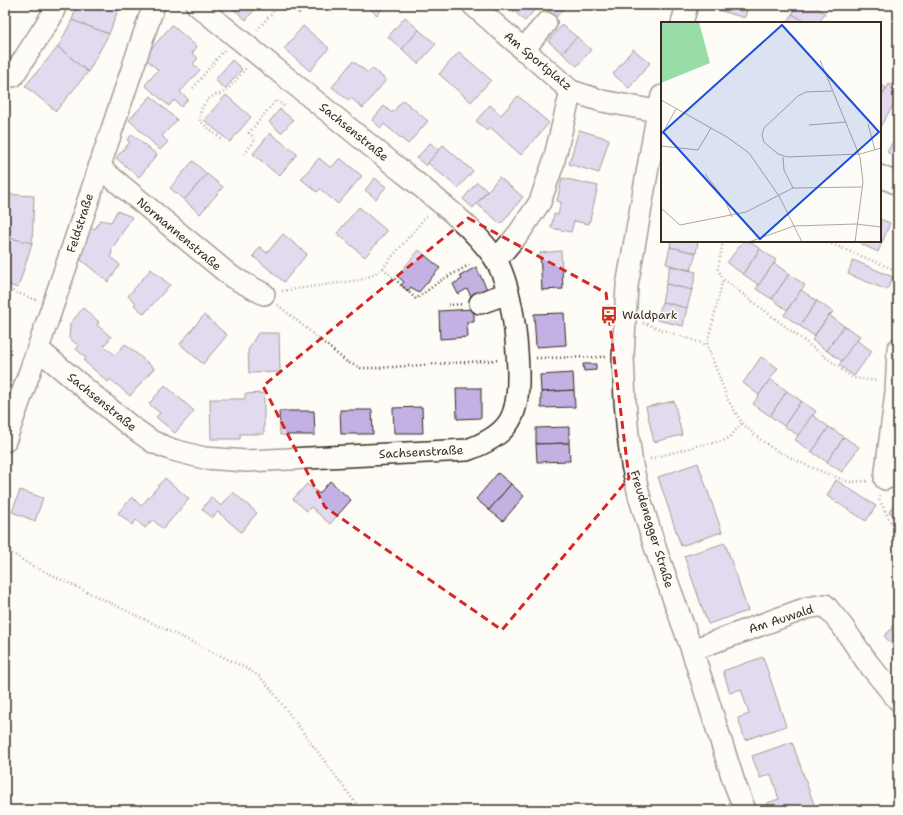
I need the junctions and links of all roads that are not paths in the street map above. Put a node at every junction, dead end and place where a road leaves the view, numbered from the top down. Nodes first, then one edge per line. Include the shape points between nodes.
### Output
1 (56, 5) edge
2 (154, 5) edge
3 (197, 5) edge
4 (473, 5) edge
5 (687, 5) edge
6 (682, 22) edge
7 (546, 23) dead end
8 (523, 50) junction
9 (13, 76) dead end
10 (571, 91) junction
11 (661, 106) edge
12 (99, 167) junction
13 (881, 176) edge
14 (898, 184) edge
15 (496, 260) junction
16 (508, 293) junction
17 (264, 294) road end
18 (480, 303) dead end
19 (898, 349) edge
20 (39, 350) junction
21 (5, 441) edge
22 (885, 479) road end
23 (692, 650) junction
24 (898, 700) edge
25 (745, 810) edge

1 - 9 street
2 - 12 street, Feldstraße
3 - 15 street, Sachsenstraße via 439,201 481,241
4 - 8 street, Am Sportplatz
5 - 6 street
7 - 8 street
8 - 10 street, Am Sportplatz
10 - 11 street, Am Sportplatz via 602,101
10 - 15 street via 553,164 540,202 519,233
11 - 23 street, Freudenegger Straße via 627,286 623,356 625,401 632,464 640,499
12 - 17 street, Normannenstraße via 232,277
12 - 20 street, Feldstraße
13 - 14 street
15 - 16 street, Sachsenstraße
16 - 18 street
16 - 20 street, Sachsenstraße via 518,358 516,406 510,421 501,432 485,443 467,450 247,461 204,458 154,442 129,426
19 - 22 street
20 - 21 street, Feldstraße
23 - 24 street, Am Auwald via 807,608 825,605
23 - 25 street, Freudenegger Straße

